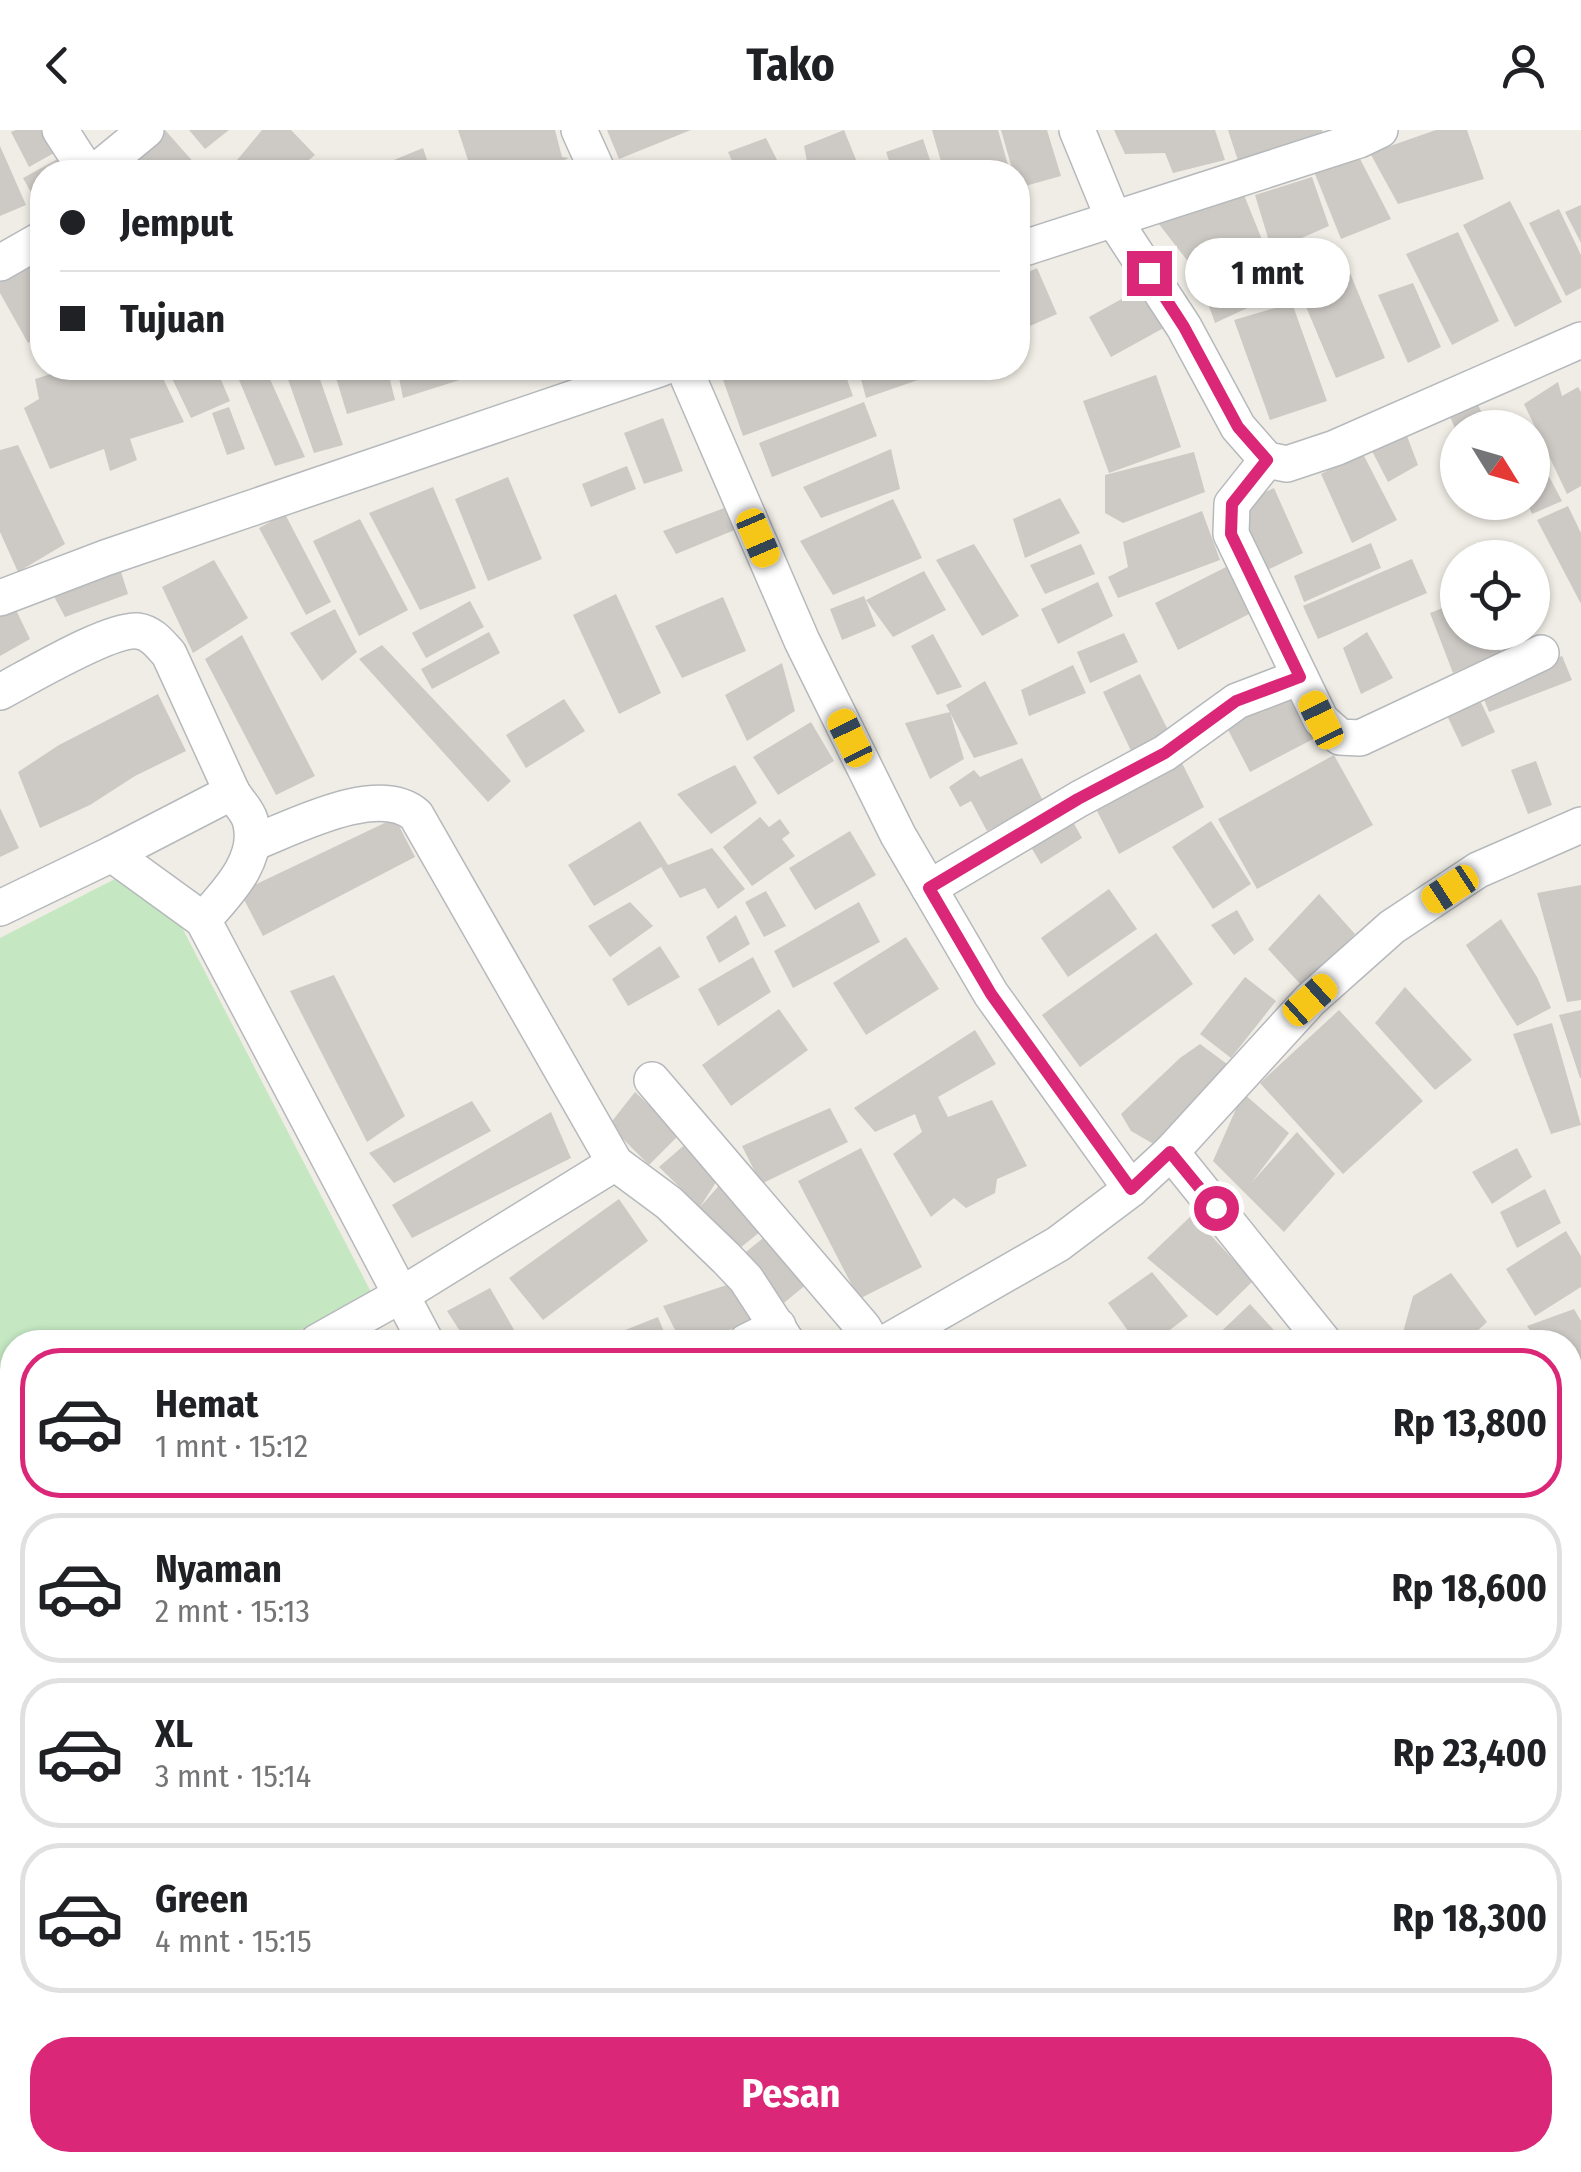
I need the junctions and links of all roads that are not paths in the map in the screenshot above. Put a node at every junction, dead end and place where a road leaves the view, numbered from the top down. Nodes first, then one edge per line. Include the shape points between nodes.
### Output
1 (60, 130) edge
2 (146, 130) edge
3 (579, 130) edge
4 (1077, 130) edge
5 (1380, 130) edge
6 (79, 160) edge
7 (110, 160) edge
8 (593, 160) edge
9 (1114, 220) junction
10 (1030, 246) edge
11 (30, 247) edge
12 (0, 263) edge
13 (1574, 355) edge
14 (627, 380) edge
15 (689, 380) edge
16 (1267, 460) junction
17 (0, 598) edge
18 (1541, 653) dead end
19 (1300, 677) junction
20 (0, 692) edge
21 (232, 792) junction
22 (1581, 825) edge
23 (253, 843) junction
24 (112, 854) junction
25 (929, 888) junction
26 (0, 908) edge
27 (202, 920) junction
28 (652, 1080) dead end
29 (1170, 1152) junction
30 (615, 1163) junction
31 (1131, 1189) junction
32 (402, 1294) junction
33 (338, 1330) edge
34 (420, 1330) edge
35 (779, 1330) edge
36 (868, 1330) edge
37 (908, 1330) edge
38 (1314, 1330) edge

1 - 6 street
2 - 7 street
3 - 8 street
4 - 9 street
5 - 9 street
9 - 10 street
9 - 16 street via 1184,327 1238,427
11 - 12 street
13 - 16 street via 1336,448 1287,464
14 - 17 street
15 - 25 street via 802,641
16 - 19 street via 1232,504 1231,534
18 - 19 street via 1360,738 1340,736 1321,720
19 - 25 street via 1236,701 1165,753
20 - 21 street via 106,638 142,631 169,654
21 - 23 street via 250,818
21 - 24 street
22 - 29 street via 1478,870 1392,927 1310,1000
23 - 27 street via 243,870
23 - 30 street via 331,812 386,801 406,806 425,828
24 - 26 street
24 - 27 street
25 - 31 street via 991,994
27 - 32 street
28 - 36 street
29 - 31 street
29 - 38 street
30 - 32 street
30 - 35 street via 669,1203 746,1278
31 - 37 street via 1058,1244
32 - 33 street
32 - 34 street

